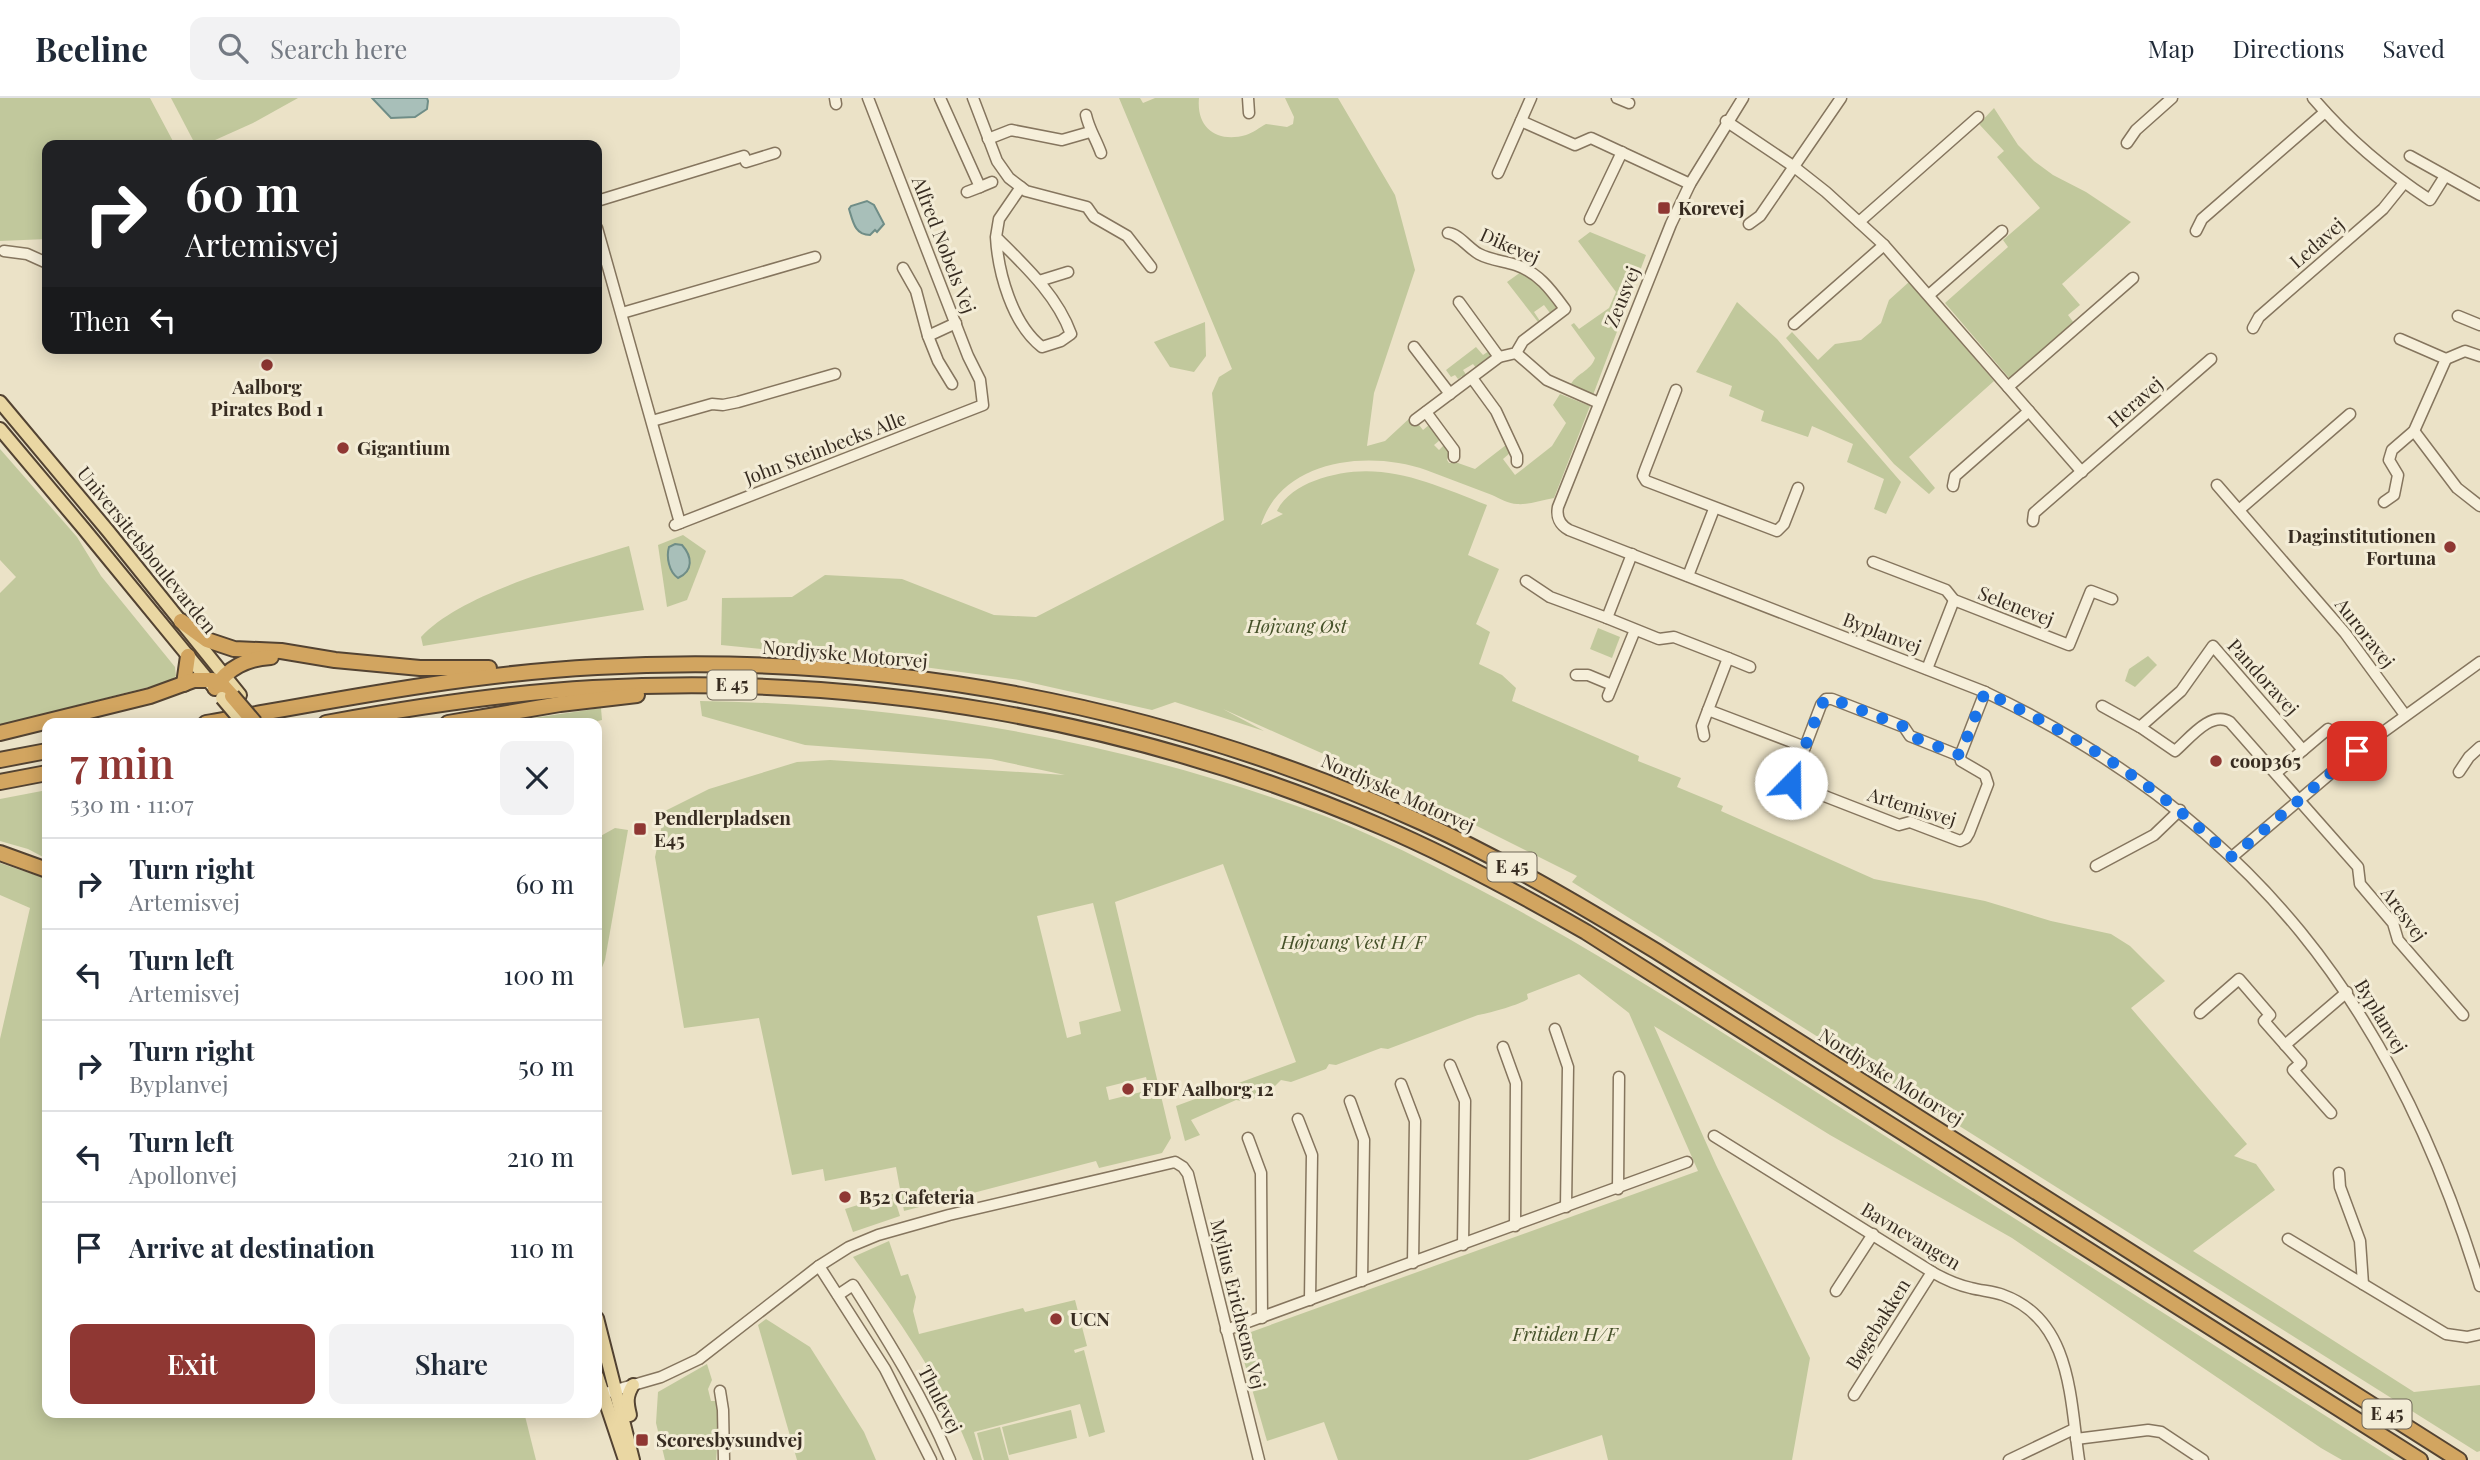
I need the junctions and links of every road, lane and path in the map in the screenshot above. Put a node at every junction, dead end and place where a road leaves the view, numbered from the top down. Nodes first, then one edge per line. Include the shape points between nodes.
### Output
1 (868, 98) edge
2 (940, 98) edge
3 (973, 98) edge
4 (1248, 98) edge
5 (1531, 98) edge
6 (1617, 98) edge
7 (1743, 98) edge
8 (1841, 98) edge
9 (2172, 98) edge
10 (2313, 98) edge
11 (1629, 103) dead end
12 (2325, 112) junction
13 (1249, 113) dead end
14 (1086, 115) dead end
15 (1978, 117) dead end
16 (1521, 121) junction
17 (1726, 121) junction
18 (1090, 132) junction
19 (988, 139) junction
20 (2127, 143) dead end
21 (1622, 152) junction
22 (775, 153) dead end
23 (1101, 153) dead end
24 (2410, 156) dead end
25 (1793, 166) junction
26 (1498, 173) dead end
27 (2445, 176) junction
28 (992, 182) dead end
29 (2404, 183) junction
30 (1690, 184) junction
31 (980, 187) junction
32 (1021, 187) junction
33 (967, 192) dead end
34 (2480, 195) edge
35 (602, 199) edge
36 (1590, 219) dead end
37 (1859, 222) junction
38 (1749, 224) dead end
39 (2002, 231) dead end
40 (2196, 231) dead end
41 (1448, 233) dead end
42 (996, 237) junction
43 (602, 245) edge
44 (1884, 245) junction
45 (4, 251) dead end
46 (815, 257) dead end
47 (42, 260) edge
48 (1151, 267) dead end
49 (903, 268) dead end
50 (1068, 272) dead end
51 (2133, 278) dead end
52 (1039, 281) junction
53 (1929, 295) junction
54 (1459, 302) dead end
55 (622, 313) junction
56 (2458, 316) dead end
57 (956, 323) junction
58 (1794, 324) dead end
59 (2480, 325) edge
60 (2253, 328) dead end
61 (928, 336) junction
62 (2400, 339) dead end
63 (1414, 347) dead end
64 (1516, 353) junction
65 (2480, 356) edge
66 (1499, 357) junction
67 (2211, 359) dead end
68 (2446, 359) junction
69 (835, 374) dead end
70 (1472, 378) junction
71 (952, 384) dead end
72 (2008, 387) junction
73 (1676, 390) dead end
74 (1450, 394) junction
75 (0, 402) edge
76 (1599, 403) junction
77 (983, 405) joint
78 (2029, 411) junction
79 (1426, 412) junction
80 (2350, 414) dead end
81 (1415, 420) dead end
82 (652, 421) junction
83 (0, 429) edge
84 (2414, 430) junction
85 (1454, 457) dead end
86 (1517, 462) dead end
87 (2082, 472) junction
88 (2217, 485) dead end
89 (1953, 486) dead end
90 (1798, 488) dead end
91 (2384, 502) dead end
92 (2480, 506) edge
93 (1714, 509) junction
94 (2239, 510) junction
95 (1558, 519) joint
96 (2033, 521) dead end
97 (1632, 554) junction
98 (1873, 562) dead end
99 (1688, 576) junction
100 (1526, 581) dead end
101 (2112, 599) dead end
102 (1954, 600) junction
103 (1606, 618) junction
104 (181, 621) junction
105 (1635, 630) junction
106 (300, 655) junction
107 (188, 656) junction
108 (1728, 658) junction
109 (2480, 662) edge
110 (599, 667) junction
111 (1750, 667) dead end
112 (1927, 669) junction
113 (1576, 675) dead end
114 (184, 684) junction
115 (1612, 685) junction
116 (223, 688) junction
117 (1985, 692) junction
118 (1608, 696) dead end
119 (2102, 706) dead end
120 (982, 709) junction
121 (1708, 710) junction
122 (2405, 715) junction
123 (61, 718) edge
124 (235, 718) edge
125 (240, 718) edge
126 (250, 718) edge
127 (257, 718) edge
128 (357, 718) edge
129 (477, 718) edge
130 (42, 723) edge
131 (2140, 727) junction
132 (2328, 729) dead end
133 (0, 733) edge
134 (1704, 736) dead end
135 (1805, 747) junction
136 (2480, 747) edge
137 (2303, 750) junction
138 (42, 752) edge
139 (1960, 755) junction
140 (0, 760) edge
141 (2459, 772) dead end
142 (2276, 773) junction
143 (42, 774) edge
144 (0, 782) edge
145 (2299, 799) junction
146 (2179, 810) junction
147 (0, 853) edge
148 (2232, 857) junction
149 (2096, 866) dead end
150 (42, 868) edge
151 (2347, 992) junction
152 (2200, 1013) dead end
153 (2463, 1015) dead end
154 (1555, 1030) dead end
155 (2285, 1045) junction
156 (1503, 1047) dead end
157 (1450, 1065) dead end
158 (1619, 1077) dead end
159 (1401, 1084) dead end
160 (1350, 1101) dead end
161 (2331, 1113) dead end
162 (1298, 1119) dead end
163 (1714, 1136) dead end
164 (1248, 1138) dead end
165 (1686, 1162) dead end
166 (2339, 1173) dead end
167 (1618, 1188) junction
168 (1566, 1207) junction
169 (1515, 1226) junction
170 (1873, 1234) junction
171 (2288, 1239) dead end
172 (1463, 1245) junction
173 (2476, 1256) edge
174 (1413, 1263) junction
175 (819, 1266) junction
176 (1932, 1272) junction
177 (1363, 1281) junction
178 (2363, 1284) junction
179 (2480, 1286) edge
180 (1836, 1291) dead end
181 (838, 1295) junction
182 (1310, 1300) junction
183 (1262, 1318) junction
184 (1226, 1330) junction
185 (2480, 1334) edge
186 (602, 1349) edge
187 (901, 1361) junction
188 (602, 1367) edge
189 (885, 1370) junction
190 (602, 1383) edge
191 (633, 1385) junction
192 (720, 1391) dead end
193 (609, 1392) junction
194 (1854, 1395) dead end
195 (2075, 1434) junction
196 (949, 1457) edge
197 (625, 1460) edge
198 (635, 1460) edge
199 (724, 1460) edge
200 (931, 1460) edge
201 (1259, 1460) edge
202 (2009, 1460) edge
203 (2079, 1460) edge
204 (2203, 1460) edge
205 (2420, 1460) edge
206 (2459, 1460) edge

1 - 57 street, Alfred Nobels Vej
2 - 31 street
3 - 19 street
4 - 13 street
5 - 16 street
6 - 11 street
7 - 17 street, Zeusvej
8 - 25 street
9 - 20 street
10 - 12 street
12 - 29 street
12 - 40 street via 2202,219
14 - 18 street
15 - 37 street
16 - 21 street via 1575,145 1591,138
16 - 26 street
17 - 25 street
17 - 30 street, Zeusvej
18 - 19 street via 1062,140 1011,130
18 - 23 street
19 - 32 street via 1003,172
21 - 30 street
21 - 36 street
22 - 35 street via 746,162 744,156
24 - 27 street
25 - 37 street
25 - 38 street via 1760,216
27 - 29 street via 2430,200
27 - 34 street
28 - 31 street
29 - 60 street, Ledavej via 2383,209 2259,317
30 - 76 street, Zeusvej
31 - 33 street
32 - 42 street via 999,219
32 - 48 street via 1087,207 1094,217 1127,236
37 - 44 street
39 - 53 street
41 - 64 street, Dikevej via 1482,256 1532,272 1565,309 1523,341
42 - 52 street
42 - 52 street via 1009,303 1042,347 1071,334
43 - 55 street, John Steinbecks Alle
44 - 53 street
44 - 58 street
45 - 47 street
46 - 55 street
49 - 61 street via 916,291
50 - 52 street
51 - 72 street
53 - 72 street
54 - 66 street
55 - 82 street, John Steinbecks Alle
56 - 59 street
57 - 61 street
57 - 77 street, Alfred Nobels Vej via 980,380
61 - 71 street
62 - 68 street
63 - 74 street
64 - 66 street
64 - 76 street via 1547,380
65 - 68 street via 2465,351
66 - 70 street
67 - 87 street, Heravej
68 - 84 street
69 - 82 street
70 - 74 street
70 - 86 street via 1502,421
72 - 78 street
73 - 93 street via 1643,476 1652,485
74 - 79 street
75 - 104 main road, Universitetsboulevarden
76 - 95 street, Zeusvej via 1558,507
77 - 82 street, John Steinbecks Alle via 677,524
78 - 87 street
78 - 89 street via 1955,476
79 - 81 street
79 - 85 street via 1454,450
80 - 94 street
83 - 107 main road, Universitetsboulevarden
84 - 91 street via 2392,450 2389,460 2398,475 2394,495
84 - 92 street via 2457,488
87 - 96 street, Heravej via 2034,513
88 - 94 street, Auroravej
90 - 93 street via 1777,531
93 - 99 street
94 - 122 street, Auroravej via 2345,634
95 - 97 street, Byplanvej via 1565,528
97 - 99 street, Byplanvej
97 - 103 street
98 - 102 street, Selenevej via 1946,590
99 - 112 street, Byplanvej
100 - 103 street via 1550,597
101 - 102 street, Selenevej via 2091,591 2068,645
102 - 112 street, Selenevej
103 - 105 street
104 - 106 highway via 227,648
104 - 116 main road, Universitetsboulevarden
105 - 108 street via 1659,639 1674,637
105 - 115 street
106 - 110 highway via 420,668
106 - 116 highway via 242,664
107 - 114 highway
107 - 116 main road, Universitetsboulevarden
108 - 111 street
108 - 121 street
109 - 122 street
110 - 124 highway, Nordjyske Motorvej / E 45 via 482,677
110 - 206 highway, Nordjyske Motorvej / E 45 via 790,666 969,685 1175,731 1371,800 1471,845 1626,933
112 - 117 street, Byplanvej
113 - 115 street
114 - 116 highway
114 - 123 highway
115 - 118 street
116 - 125 main road, Universitetsboulevarden, bridge
116 - 126 highway, bridge
116 - 127 main road, Universitetsboulevarden
117 - 139 street
117 - 146 street, Byplanvej via 2104,756
119 - 131 street
120 - 128 highway, Nordjyske Motorvej / E 45 via 873,694 700,685 481,698
120 - 129 highway via 698,693 630,695
120 - 205 highway, Nordjyske Motorvej / E 45 via 1119,737 1246,775 1383,828 1491,879 1680,990
121 - 134 street
121 - 135 street
122 - 145 street
130 - 133 highway
131 - 137 street, Pandoravej via 2181,691 2213,646
131 - 142 street via 2175,751 2212,720 2224,719
132 - 137 street
135 - 139 street, Artemisvej via 1821,705 1832,699 1905,727 1910,736
135 - 139 street, Artemisvej via 1786,782 1899,825 1910,822 1960,841 1969,833 1988,784 1985,775 1966,765
136 - 141 street
137 - 142 street
138 - 140 highway
142 - 145 street
143 - 144 highway
145 - 148 street
145 - 153 street, Aresvej via 2358,867 2360,884 2393,923 2398,940
146 - 148 street, Byplanvej
146 - 149 street via 2154,835
147 - 150 highway
148 - 151 street, Byplanvej via 2290,917
151 - 155 street
151 - 173 street, Byplanvej via 2412,1108
152 - 155 street via 2239,979 2270,1015 2264,1021
154 - 168 street via 1568,1067
155 - 161 street via 2301,1063 2293,1070
156 - 169 street via 1516,1083
157 - 172 street via 1465,1101
158 - 167 street
159 - 174 street via 1415,1121
160 - 177 street via 1364,1140
162 - 182 street via 1312,1155
163 - 170 street, Bavnevangen
164 - 183 street via 1261,1173
165 - 167 street
166 - 178 street via 2360,1241
167 - 168 street
168 - 169 street
169 - 172 street
170 - 176 street, Bavnevangen
170 - 180 street
171 - 178 street
172 - 174 street
173 - 179 street, Byplanvej
174 - 177 street
175 - 181 street, Thulevej
175 - 184 street, Mylius Erichsens Vej via 878,1235 1175,1162 1188,1174
175 - 191 street via 705,1355
176 - 194 street, Bøgebakken
176 - 195 street, Bavnevangen via 1956,1284 2009,1298 2042,1322 2066,1368
177 - 182 street
178 - 185 street via 2446,1334
181 - 187 street, Thulevej via 853,1285
181 - 189 street, Thulevej
182 - 183 street
183 - 184 street
184 - 201 street, Mylius Erichsens Vej
186 - 193 main road
187 - 189 street, Thulevej
187 - 196 street, Thulevej
188 - 193 main road
189 - 200 street, Thulevej
190 - 193 main road
191 - 193 street
191 - 198 main road via 627,1401
192 - 199 street
193 - 197 main road
193 - 198 main road
195 - 202 street
195 - 203 street, Bavnevangen
195 - 204 street via 2161,1432
196 - 200 street, Thulevej

